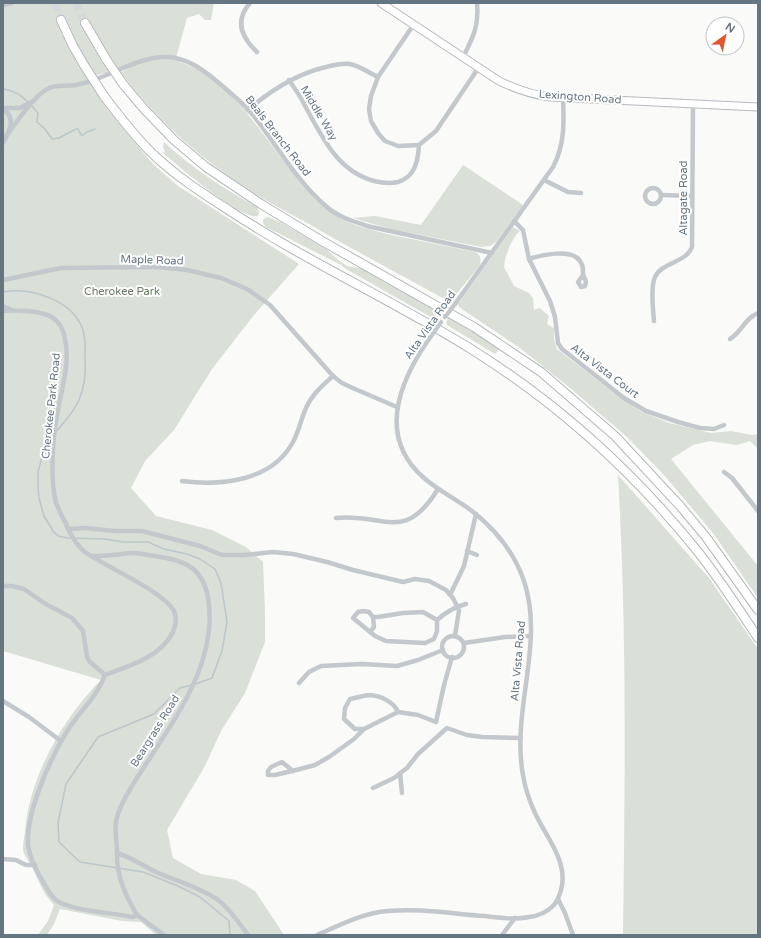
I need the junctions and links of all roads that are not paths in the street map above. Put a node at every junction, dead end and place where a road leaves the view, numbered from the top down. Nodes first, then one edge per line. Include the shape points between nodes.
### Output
1 (12, 3) edge
2 (250, 3) edge
3 (477, 3) edge
4 (385, 4) edge
5 (3, 5) edge
6 (61, 20) tunnel mouth
7 (85, 22) tunnel mouth
8 (414, 24) junction
9 (257, 52) dead end
10 (463, 57) junction
11 (479, 67) junction
12 (378, 77) junction
13 (289, 80) junction
14 (564, 97) junction
15 (33, 101) junction
16 (693, 104) junction
17 (758, 107) edge
18 (3, 108) edge
19 (248, 110) junction
20 (7, 135) junction
21 (3, 143) edge
22 (420, 145) junction
23 (544, 180) junction
24 (581, 193) dead end
25 (661, 195) dead end
26 (692, 196) junction
27 (514, 221) junction
28 (492, 253) junction
29 (529, 259) junction
30 (583, 274) dead end
31 (3, 280) edge
32 (3, 306) edge
33 (12, 310) junction
34 (3, 311) edge
35 (758, 314) edge
36 (654, 321) dead end
37 (730, 339) dead end
38 (334, 376) junction
39 (397, 407) junction
40 (724, 425) dead end
41 (724, 472) dead end
42 (182, 481) dead end
43 (438, 489) junction
44 (758, 510) edge
45 (476, 514) junction
46 (336, 518) dead end
47 (68, 530) junction
48 (467, 552) junction
49 (477, 555) dead end
50 (91, 556) junction
51 (3, 586) edge
52 (450, 595) junction
53 (466, 604) dead end
54 (457, 606) junction
55 (758, 610) edge
56 (373, 617) junction
57 (437, 620) junction
58 (370, 632) junction
59 (455, 636) junction
60 (530, 636) junction
61 (758, 638) edge
62 (464, 643) junction
63 (443, 650) junction
64 (452, 657) junction
65 (105, 676) junction
66 (299, 683) dead end
67 (3, 701) edge
68 (398, 712) junction
69 (364, 729) junction
70 (521, 738) junction
71 (61, 741) junction
72 (293, 771) junction
73 (400, 773) junction
74 (373, 788) dead end
75 (402, 793) dead end
76 (117, 853) junction
77 (3, 859) edge
78 (35, 865) junction
79 (558, 899) junction
80 (137, 915) junction
81 (515, 918) junction
82 (164, 935) edge
83 (248, 935) edge
84 (317, 935) edge
85 (502, 935) edge
86 (573, 935) edge

1 - 5 street
2 - 9 street via 243,14 241,29 247,42
3 - 10 street via 476,30
4 - 8 main road, Lexington Road
6 - 61 highway, bridge via 73,46 104,96 152,154 177,175 248,223 472,350 535,393 574,424 620,464 660,507 700,554
7 - 55 highway, bridge via 123,84 174,140 206,167 322,241 474,327 541,372 615,436 706,537
8 - 10 main road, Lexington Road
8 - 12 street
10 - 11 main road, Lexington Road
11 - 14 main road, Lexington Road via 512,88 532,94
11 - 22 street via 436,131
12 - 13 street via 354,65 345,64 323,67
12 - 22 street via 369,109 371,121 378,133 392,145
13 - 19 street
13 - 22 street, Middle Way via 326,144 344,165 359,176 390,184 401,181 413,171 418,161
14 - 16 main road, Lexington Road
14 - 23 street, Alta Vista Road via 561,148
15 - 18 street, Beals Branch Road via 20,108
15 - 19 street, Beals Branch Road via 49,88 84,83 140,62 168,57 200,68 233,94
15 - 20 street, Beals Branch Road
16 - 17 main road, Lexington Road
16 - 26 street, Altagate Road
18 - 20 street via 11,120
19 - 28 street, Beals Branch Road via 311,192 337,214 367,226
20 - 21 street
23 - 24 street via 568,192
23 - 27 street, Alta Vista Road
25 - 26 street
26 - 36 street, Altagate Road via 692,248 687,255 656,275
27 - 28 street, Alta Vista Road
27 - 29 street, Alta Vista Court via 523,230
28 - 39 street, Alta Vista Road, bridge via 420,352 408,374
29 - 30 street via 543,255 570,254 581,261
29 - 40 street, Alta Vista Court via 550,301 558,343 562,349 624,398 646,411 700,428 714,429
31 - 38 street, Maple Road via 60,268 158,267 214,276 261,297
32 - 33 street, Cherokee Park Road
33 - 34 street, Cherokee Park Road
33 - 47 street, Cherokee Park Road via 47,314 62,328 66,344 66,372 56,421 53,476 55,499
35 - 37 street via 748,319 738,334
38 - 39 street, Maple Road via 342,383
38 - 42 street via 318,389 310,400 290,448 269,468 228,482
39 - 43 street, Alta Vista Road via 397,431 403,450 417,472
41 - 44 street
43 - 45 street, Alta Vista Road
43 - 46 street via 423,510 403,521 389,523 350,517
45 - 48 street
45 - 60 street, Alta Vista Road via 506,546 520,570 528,596
47 - 50 street, Cherokee Park Road via 78,545
47 - 52 street via 85,528 142,531 200,546 222,555 273,552 293,554 403,582 415,579 429,581
48 - 49 street
48 - 52 street via 464,566
50 - 65 street, Cherokee Park Road via 158,596 172,608 176,617 172,634 158,650 138,663
50 - 76 street, Beargrass Road via 133,553 181,562 192,568 206,589 210,625 202,662 190,692 121,804 115,835
51 - 65 street via 24,589 72,618 83,631 89,661
52 - 54 street
53 - 54 street
54 - 57 street
54 - 59 street
56 - 57 street via 423,612
56 - 58 street via 374,628
56 - 58 street via 369,612 363,611 358,612 353,618
57 - 58 street via 434,639 425,644 386,640
59 - 62 street
59 - 63 street via 444,641
60 - 62 street
60 - 70 street, Alta Vista Road
62 - 64 street via 463,652
63 - 64 street via 446,655
63 - 66 street via 397,666 321,666
64 - 68 street via 436,722 418,715
65 - 71 street via 100,688
67 - 71 street
68 - 69 street
68 - 69 street via 396,706 381,698 370,696 350,699 345,708 344,719 355,729
69 - 72 street via 329,758
70 - 73 street via 467,735 447,728
70 - 79 street, Alta Vista Road via 521,760 526,791 558,856 562,870
71 - 78 street via 44,777 31,821 28,844
72 - 72 street via 275,775 268,775 271,767 282,762
73 - 74 street
73 - 75 street
76 - 80 street, Beargrass Road via 125,894
76 - 83 street via 217,899
77 - 78 street
78 - 80 street via 49,893 59,902 133,917
79 - 81 street via 543,913 528,918
79 - 86 street
80 - 82 street
81 - 84 street via 388,911 362,916
81 - 85 street

